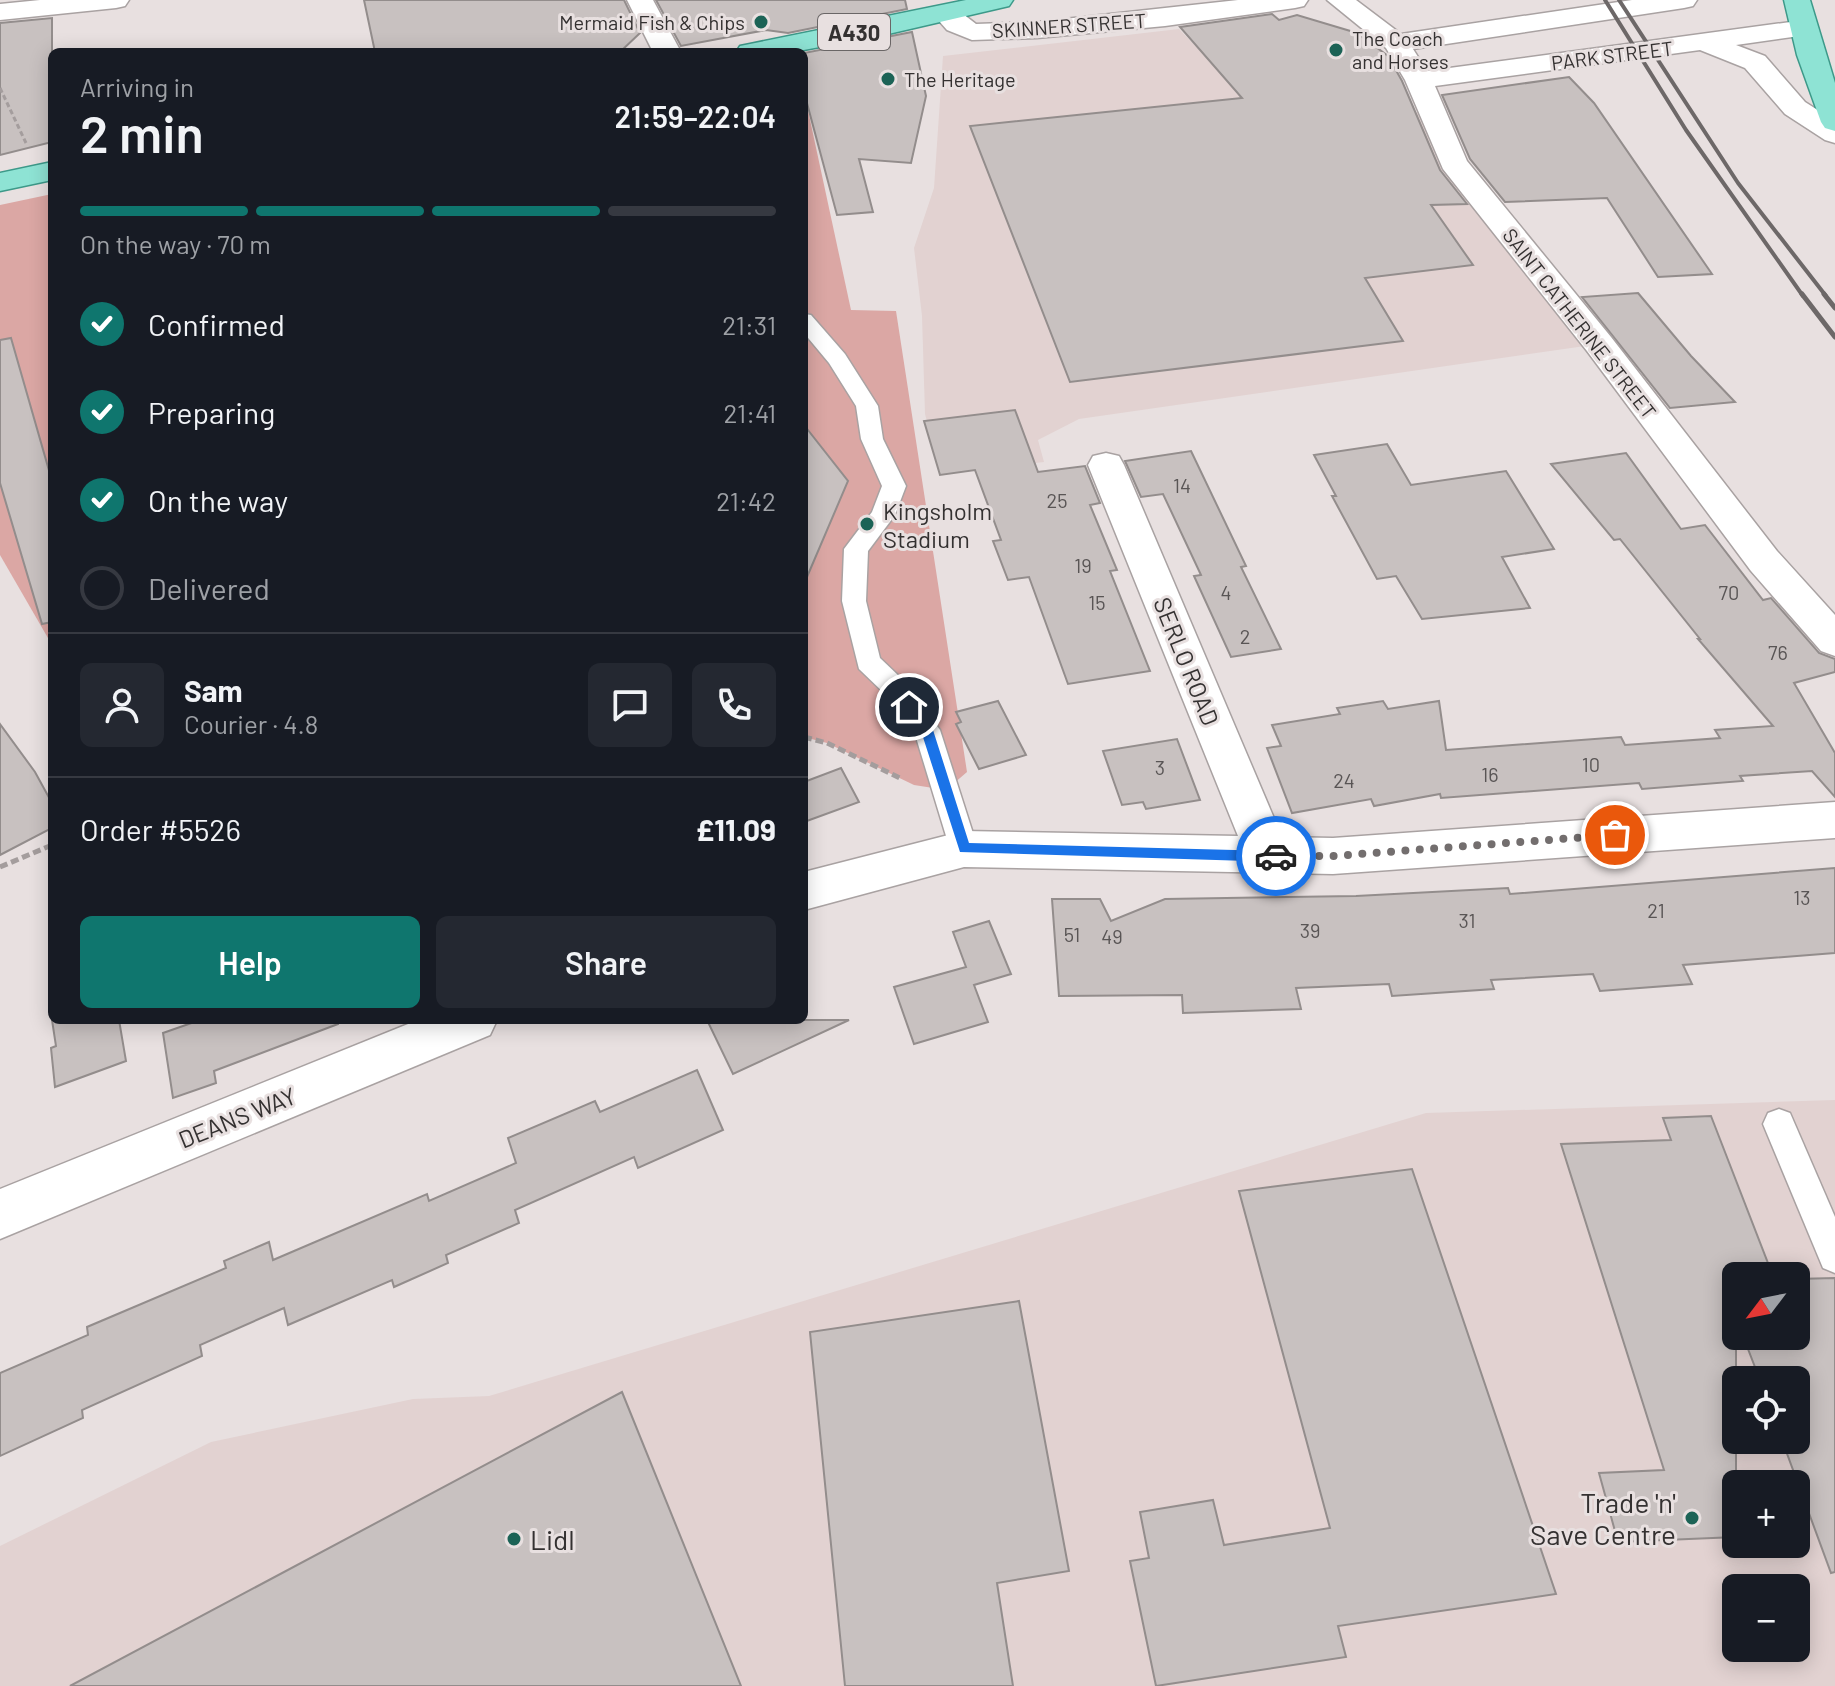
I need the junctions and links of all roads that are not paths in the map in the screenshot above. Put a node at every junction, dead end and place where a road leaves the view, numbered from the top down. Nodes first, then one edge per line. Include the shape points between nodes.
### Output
1 (116, 0) edge
2 (640, 0) edge
3 (1000, 0) edge
4 (1295, 0) edge
5 (1340, 0) edge
6 (1695, 2) edge
7 (952, 11) junction
8 (0, 12) edge
9 (1807, 15) edge
10 (1396, 43) junction
11 (1706, 43) junction
12 (665, 48) edge
13 (770, 48) edge
14 (1419, 80) junction
15 (1835, 122) edge
16 (1835, 134) edge
17 (46, 172) edge
18 (0, 182) edge
19 (808, 325) edge
20 (1106, 465) dead end
21 (1835, 641) edge
22 (1835, 820) edge
23 (964, 849) junction
24 (1268, 856) junction
25 (808, 890) edge
26 (463, 1024) edge
27 (1779, 1124) dead end
28 (0, 1214) edge
29 (1835, 1256) edge

1 - 8 street
2 - 12 street
3 - 7 main road, A430
4 - 7 street, SKINNER STREET via 1037,30 972,32 956,24
5 - 10 street, SAINT CATHERINE STREET
6 - 10 street
7 - 13 main road, A430
9 - 11 street, PARK STREET
9 - 15 main road
10 - 14 street, SAINT CATHERINE STREET
11 - 14 street, PARK STREET
11 - 16 street via 1755,62 1795,108
14 - 21 street, SAINT CATHERINE STREET via 1453,163 1764,561
17 - 18 main road
19 - 23 lane via 867,406 872,439 894,486 883,515 856,549 854,601 868,662 927,730
20 - 24 street, SERLO ROAD
22 - 24 street via 1333,856
23 - 24 street
23 - 25 street
26 - 28 street, DEANS WAY
27 - 29 lane

